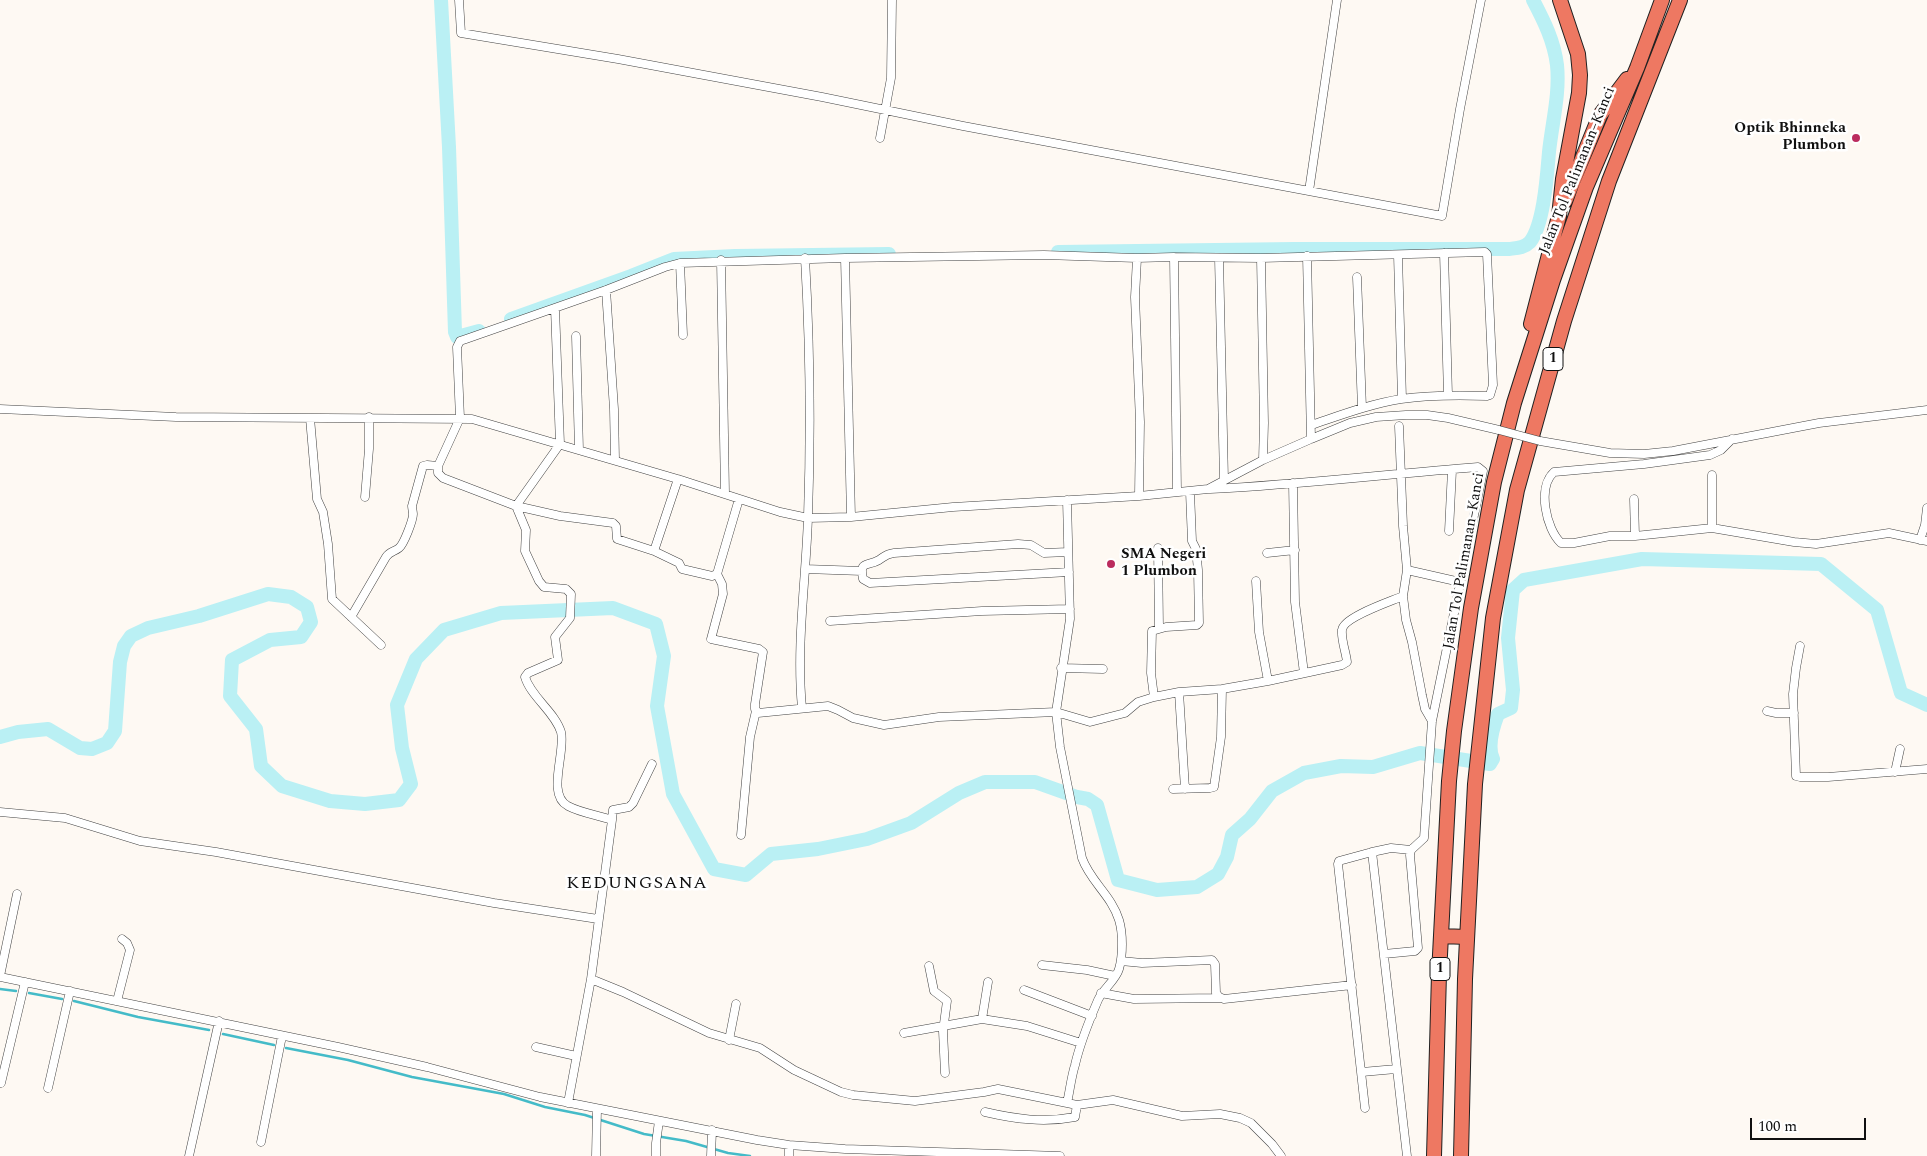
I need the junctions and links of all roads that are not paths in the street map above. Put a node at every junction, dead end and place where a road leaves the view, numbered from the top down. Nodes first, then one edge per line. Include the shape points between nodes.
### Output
1 (459, 0) edge
2 (892, 0) edge
3 (1337, 0) edge
4 (1481, 0) edge
5 (1560, 0) edge
6 (1662, 0) edge
7 (1680, 0) edge
8 (1637, 68) junction
9 (885, 109) junction
10 (880, 138) dead end
11 (1309, 191) junction
12 (1559, 216) junction
13 (1444, 253) junction
14 (1398, 255) junction
15 (1307, 256) junction
16 (1174, 257) junction
17 (806, 258) junction
18 (846, 258) junction
19 (1137, 258) junction
20 (1219, 258) junction
21 (1261, 258) junction
22 (720, 260) junction
23 (680, 262) junction
24 (1357, 277) dead end
25 (606, 290) junction
26 (555, 308) junction
27 (683, 335) dead end
28 (576, 336) dead end
29 (1448, 395) junction
30 (1402, 399) junction
31 (1514, 403) junction
32 (1362, 408) junction
33 (0, 409) edge
34 (1927, 410) edge
35 (369, 417) junction
36 (310, 418) junction
37 (460, 418) junction
38 (1311, 425) junction
39 (1399, 426) dead end
40 (1311, 439) junction
41 (1732, 439) junction
42 (560, 444) junction
43 (579, 450) junction
44 (615, 460) junction
45 (1263, 460) junction
46 (438, 466) junction
47 (1452, 470) junction
48 (1402, 474) junction
49 (1712, 474) dead end
50 (678, 479) junction
51 (1224, 480) junction
52 (1293, 483) junction
53 (1208, 489) junction
54 (1177, 492) junction
55 (1190, 492) junction
56 (725, 494) junction
57 (1139, 496) junction
58 (366, 497) dead end
59 (739, 499) junction
60 (1634, 499) dead end
61 (1067, 500) junction
62 (516, 506) junction
63 (1927, 508) edge
64 (851, 517) junction
65 (808, 518) junction
66 (1712, 528) junction
67 (1449, 531) dead end
68 (1635, 536) junction
69 (1923, 541) edge
70 (1158, 548) dead end
71 (1295, 550) junction
72 (654, 551) junction
73 (1068, 552) junction
74 (1267, 553) dead end
75 (805, 568) junction
76 (1407, 570) junction
77 (862, 571) junction
78 (1069, 572) junction
79 (717, 574) junction
80 (1256, 582) dead end
81 (1460, 582) junction
82 (1404, 596) junction
83 (1070, 609) junction
84 (351, 617) junction
85 (830, 622) dead end
86 (1159, 628) junction
87 (381, 645) dead end
88 (1800, 646) dead end
89 (1061, 668) junction
90 (1102, 669) dead end
91 (1304, 673) junction
92 (1268, 681) junction
93 (1222, 689) junction
94 (1179, 692) junction
95 (1154, 697) junction
96 (802, 708) junction
97 (1766, 711) dead end
98 (756, 712) junction
99 (1056, 712) junction
100 (1794, 712) junction
101 (1432, 721) junction
102 (1900, 749) dead end
103 (652, 764) dead end
104 (1927, 769) edge
105 (1895, 772) junction
106 (1185, 788) junction
107 (1174, 789) dead end
108 (0, 812) edge
109 (612, 820) junction
110 (742, 835) dead end
111 (1411, 850) junction
112 (1372, 852) junction
113 (17, 894) dead end
114 (598, 919) junction
115 (1441, 936) junction
116 (1467, 937) junction
117 (122, 939) dead end
118 (1384, 954) junction
119 (1121, 960) junction
120 (1042, 964) dead end
121 (929, 966) dead end
122 (1115, 976) junction
123 (0, 977) edge
124 (591, 979) junction
125 (25, 982) junction
126 (988, 982) dead end
127 (1352, 985) junction
128 (70, 990) junction
129 (1024, 990) dead end
130 (1101, 994) junction
131 (1221, 998) junction
132 (117, 1001) junction
133 (736, 1004) dead end
134 (1092, 1016) junction
135 (982, 1019) junction
136 (219, 1021) junction
137 (944, 1025) junction
138 (904, 1033) dead end
139 (282, 1036) junction
140 (729, 1040) junction
141 (1081, 1043) junction
142 (536, 1047) dead end
143 (576, 1056) junction
144 (1396, 1069) junction
145 (1362, 1072) junction
146 (945, 1073) dead end
147 (1, 1083) edge
148 (48, 1088) dead end
149 (568, 1103) junction
150 (1067, 1103) junction
151 (1077, 1105) junction
152 (1365, 1108) dead end
153 (985, 1112) dead end
154 (597, 1114) junction
155 (658, 1125) junction
156 (712, 1130) junction
157 (261, 1142) dead end
158 (789, 1145) junction
159 (845, 1153) edge
160 (711, 1154) edge
161 (950, 1155) edge
162 (991, 1155) edge
163 (189, 1156) edge
164 (596, 1156) edge
165 (656, 1156) edge
166 (789, 1156) edge
167 (1060, 1156) edge
168 (1281, 1156) edge
169 (1407, 1156) edge
170 (1434, 1156) edge
171 (1462, 1156) edge

1 - 9 street via 461,33
2 - 9 street via 891,78
3 - 11 street
4 - 11 street via 1442,216
5 - 12 highway via 1573,35 1580,75
6 - 8 highway, Jalan Tol Palimanan–Kanci / 1
7 - 116 highway, Jalan Tol Palimanan–Kanci / 1 via 1604,198 1564,321 1517,490 1493,618 1479,733
8 - 12 highway via 1600,115
8 - 31 highway, Jalan Tol Palimanan–Kanci / 1 via 1586,187
9 - 10 street
9 - 11 street
12 - 31 highway via 1541,278
13 - 14 street
13 - 29 street
13 - 29 street via 1485,252 1488,257 1493,386 1487,396
14 - 15 street
14 - 30 street
15 - 21 street
15 - 38 street
16 - 19 street
16 - 20 street
16 - 54 street
17 - 18 street
17 - 22 street
17 - 65 street
18 - 19 street via 1044,255
18 - 64 street
19 - 57 street
20 - 21 street
20 - 51 street
21 - 45 street
22 - 23 street
22 - 56 street
23 - 25 street
23 - 27 street
24 - 32 street
25 - 26 street
25 - 44 street
26 - 37 street via 458,342
26 - 42 street
28 - 43 street
29 - 30 street
30 - 32 street
31 - 115 highway, Jalan Tol Palimanan–Kanci / 1 via 1494,482 1471,608 1454,731
32 - 38 street
33 - 36 street via 176,417
34 - 41 street via 1819,423
35 - 36 street
35 - 37 street
35 - 58 street
36 - 84 street via 317,498 323,512 328,544 331,596
37 - 42 street
37 - 46 street
38 - 40 street
39 - 48 street
40 - 41 street, bridge via 1350,423 1406,414 1448,418 1540,440 1610,452 1644,454 1673,451
40 - 45 street
41 - 68 street via 1721,450 1710,454 1554,472 1549,476 1545,495 1546,515 1555,537 1561,542
42 - 43 street
42 - 62 street
43 - 44 street
44 - 50 street
45 - 51 street
46 - 62 street via 438,473 443,478
46 - 84 street via 423,466 412,506 413,516 404,539 399,548 390,551
47 - 48 street
47 - 67 street
47 - 81 street via 1478,468 1483,474
48 - 52 street
48 - 76 street
49 - 66 street
50 - 56 street
50 - 72 street
51 - 53 street
52 - 53 street
52 - 71 street
53 - 55 street
54 - 55 street
54 - 57 street
55 - 86 street via 1192,540 1198,570 1199,623
56 - 59 street
57 - 61 street
59 - 65 street
59 - 79 street
60 - 68 street
61 - 64 street
61 - 73 street
62 - 72 street via 614,523 617,538
62 - 109 street via 526,527 526,551 539,581 548,588 568,590 571,596 571,616 555,637 558,660 528,673 525,678 560,731 560,800 570,807
63 - 69 street
64 - 65 street
65 - 75 street
66 - 68 street
66 - 69 street via 1816,544 1889,532
70 - 86 street
71 - 74 street
71 - 91 street via 1297,622
72 - 79 street via 679,564 682,569 712,576
73 - 77 street via 1044,553 1031,545 1018,544 894,553 885,554 863,566
73 - 78 street
75 - 77 street
75 - 96 street
76 - 81 street
76 - 82 street
77 - 78 street via 867,583
78 - 83 street
79 - 98 street via 723,594 711,639 763,652
80 - 92 street via 1259,632
81 - 101 street
82 - 91 street via 1370,609 1344,624 1346,663
82 - 101 street via 1422,695
83 - 85 street via 982,611
83 - 89 street
84 - 87 street
86 - 95 street via 1152,632
88 - 100 street via 1793,694
89 - 90 street
89 - 99 street
91 - 92 street
92 - 93 street
93 - 94 street
93 - 106 street via 1221,737 1214,786
94 - 95 street
94 - 106 street
95 - 99 street via 1138,702 1125,713 1090,722
96 - 98 street
96 - 99 street via 828,706 853,718 884,725 939,717
97 - 100 street
98 - 110 street via 750,737
99 - 119 street via 1079,848 1085,866 1110,900 1120,921
100 - 105 street via 1798,777
101 - 111 street via 1424,838
102 - 105 street
103 - 109 street via 633,804 613,810
104 - 105 street
106 - 107 street
108 - 114 street via 65,818 140,841
109 - 114 street
111 - 112 street via 1391,848
111 - 118 street via 1418,948
112 - 118 street
112 - 127 street via 1338,862
113 - 123 street
114 - 124 street
115 - 116 highway
115 - 170 highway, Jalan Tol Palimanan–Kanci / 1
116 - 171 highway, Jalan Tol Palimanan–Kanci / 1
117 - 132 street via 130,950
118 - 144 street
119 - 122 street
119 - 131 street via 1142,963 1212,960 1215,964 1216,994
120 - 122 street
121 - 137 street via 934,991 947,1001
122 - 130 street
123 - 125 street
124 - 140 street
124 - 143 street
125 - 128 street
125 - 147 street
126 - 135 street
127 - 131 street
127 - 145 street
128 - 132 street
128 - 148 street
129 - 134 street
130 - 131 street via 1134,999
130 - 134 street
132 - 136 street
133 - 140 street
134 - 141 street
135 - 137 street
135 - 141 street via 1027,1026
136 - 139 street
136 - 163 street
137 - 138 street
137 - 146 street
139 - 149 street via 427,1067
139 - 157 street
140 - 150 street via 760,1048 808,1077 853,1095 915,1101 998,1089
141 - 150 street
142 - 143 street
143 - 149 street
144 - 145 street
144 - 169 street
145 - 152 street
149 - 154 street
150 - 151 street
151 - 153 street via 1075,1118 1050,1120 1027,1120
151 - 168 street via 1110,1100 1182,1116 1231,1116 1254,1126
154 - 155 street
154 - 164 street
155 - 156 street
155 - 165 street
156 - 158 street
156 - 160 street
158 - 159 street
158 - 166 street
159 - 161 street
161 - 162 street
162 - 167 street

